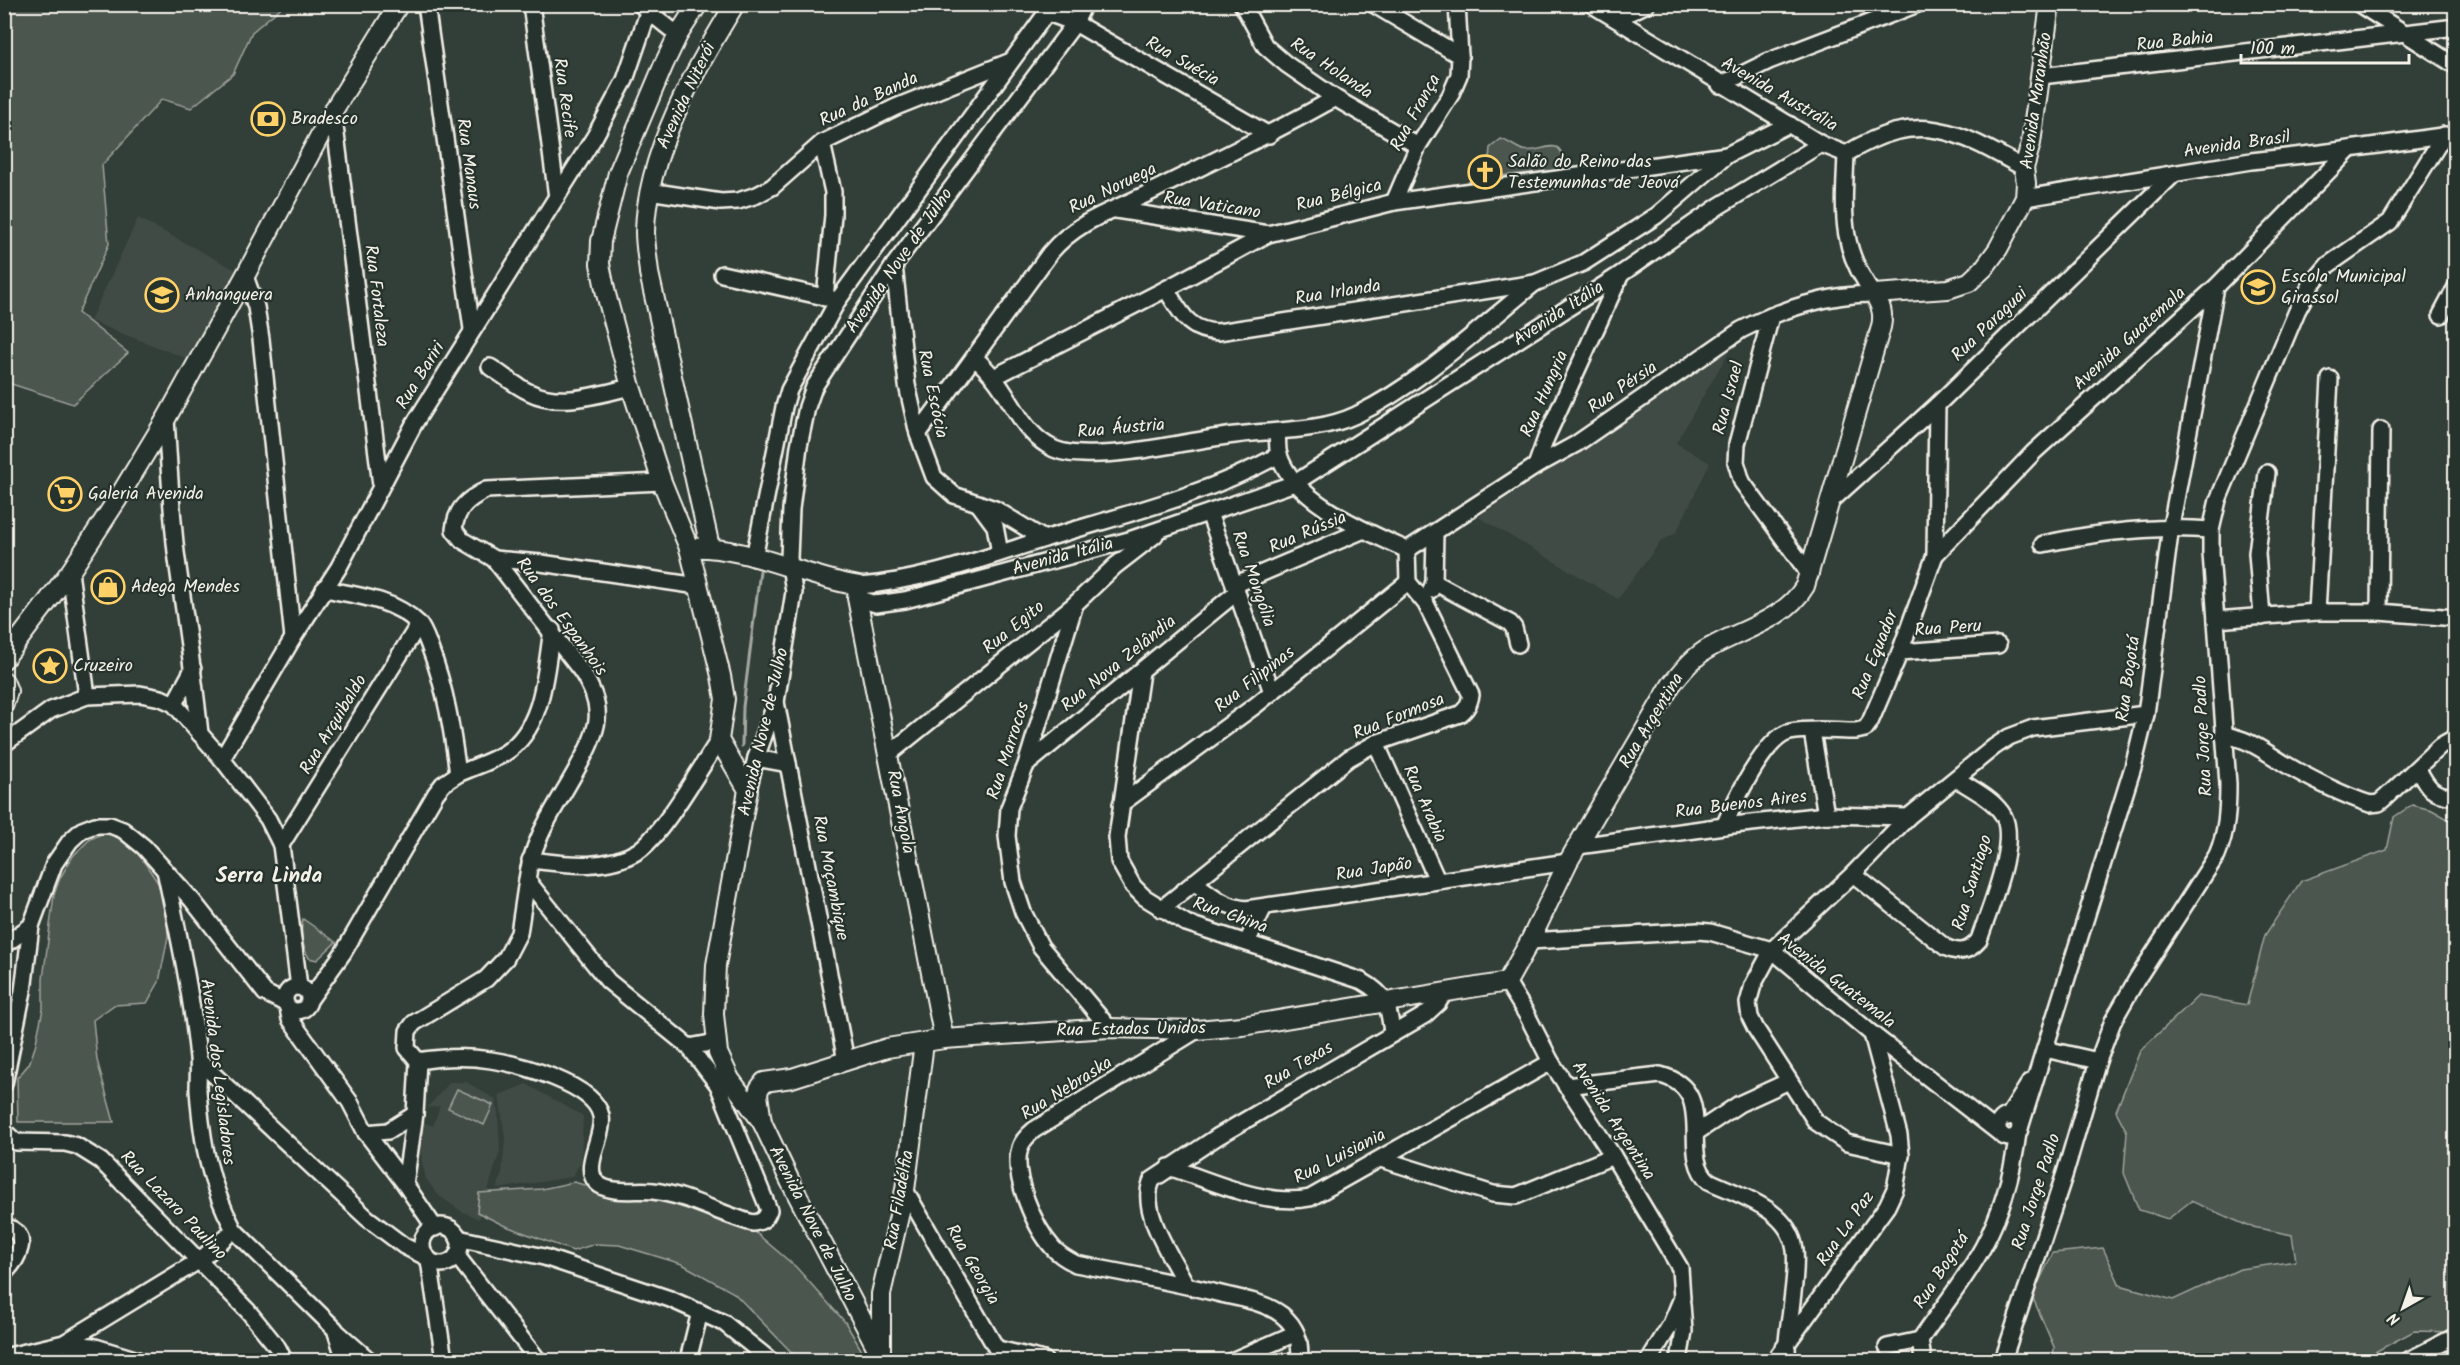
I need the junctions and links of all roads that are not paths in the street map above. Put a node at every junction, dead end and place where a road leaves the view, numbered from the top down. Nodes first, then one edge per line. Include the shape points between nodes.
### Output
1 (399, 4) edge
2 (426, 4) edge
3 (531, 4) edge
4 (699, 4) edge
5 (735, 4) edge
6 (1084, 4) edge
7 (1242, 4) edge
8 (1373, 4) edge
9 (1457, 4) edge
10 (1591, 4) edge
11 (1647, 4) edge
12 (1918, 4) edge
13 (2050, 4) edge
14 (2359, 4) edge
15 (647, 7) edge
16 (1050, 9) edge
17 (1616, 19) junction
18 (1075, 23) junction
19 (2456, 27) edge
20 (2406, 33) junction
21 (678, 35) junction
22 (1460, 56) junction
23 (1011, 61) junction
24 (2456, 66) edge
25 (2041, 76) junction
26 (1720, 85) junction
27 (1335, 98) junction
28 (333, 111) junction
29 (1789, 124) junction
30 (633, 135) junction
31 (1269, 135) junction
32 (2450, 135) edge
33 (822, 143) junction
34 (1821, 144) junction
35 (1418, 146) junction
36 (660, 149) junction
37 (2350, 149) junction
38 (1846, 154) junction
39 (1727, 155) junction
40 (1674, 162) junction
41 (2024, 168) junction
42 (618, 173) junction
43 (2174, 174) junction
44 (1692, 184) junction
45 (650, 188) junction
46 (557, 196) junction
47 (2025, 198) junction
48 (1394, 202) junction
49 (1116, 210) junction
50 (1268, 234) junction
51 (894, 265) junction
52 (722, 274) dead end
53 (1621, 274) junction
54 (245, 276) junction
55 (1534, 282) junction
56 (2216, 287) junction
57 (2456, 287) edge
58 (1166, 290) junction
59 (1478, 291) junction
60 (1874, 294) junction
61 (832, 299) junction
62 (1498, 312) junction
63 (2441, 315) dead end
64 (1771, 316) junction
65 (472, 329) junction
66 (975, 358) junction
67 (490, 367) dead end
68 (994, 377) junction
69 (2330, 380) dead end
70 (631, 387) junction
71 (1937, 405) junction
72 (166, 419) junction
73 (2381, 430) dead end
74 (1277, 432) junction
75 (918, 434) junction
76 (151, 442) junction
77 (1279, 455) junction
78 (167, 462) junction
79 (1536, 466) junction
80 (2267, 473) dead end
81 (662, 482) junction
82 (1295, 483) junction
83 (381, 485) junction
84 (1831, 501) junction
85 (978, 503) junction
86 (1209, 513) junction
87 (2170, 526) junction
88 (1162, 530) junction
89 (1364, 530) junction
90 (2211, 530) junction
91 (1435, 533) junction
92 (1044, 539) junction
93 (2043, 544) dead end
94 (710, 547) junction
95 (688, 548) junction
96 (1407, 550) junction
97 (1000, 553) junction
98 (1935, 555) junction
99 (754, 558) junction
100 (494, 559) junction
101 (792, 567) junction
102 (70, 572) junction
103 (1810, 575) junction
104 (1408, 582) junction
105 (1434, 582) junction
106 (698, 586) junction
107 (324, 589) junction
108 (1236, 589) junction
109 (858, 592) junction
110 (1075, 604) junction
111 (1426, 604) junction
112 (2317, 612) junction
113 (2379, 612) junction
114 (2262, 616) junction
115 (2456, 618) edge
116 (2216, 620) junction
117 (419, 624) junction
118 (552, 630) junction
119 (293, 638) junction
120 (1518, 644) dead end
121 (1998, 645) dead end
122 (1900, 651) junction
123 (4, 659) edge
124 (194, 666) junction
125 (1141, 672) junction
126 (4, 681) edge
127 (1272, 693) junction
128 (87, 696) junction
129 (776, 702) junction
130 (4, 704) edge
131 (174, 704) junction
132 (2146, 714) junction
133 (1812, 731) junction
134 (200, 734) junction
135 (2223, 735) junction
136 (2456, 737) edge
137 (719, 740) junction
138 (1376, 743) junction
139 (4, 744) edge
140 (889, 754) junction
141 (756, 758) junction
142 (222, 759) junction
143 (788, 764) junction
144 (1026, 765) junction
145 (2418, 769) junction
146 (458, 774) junction
147 (1957, 779) junction
148 (748, 790) junction
149 (2456, 796) edge
150 (1121, 804) junction
151 (1826, 815) junction
152 (1908, 817) junction
153 (1724, 826) junction
154 (281, 845) junction
155 (1578, 846) junction
156 (530, 860) junction
157 (1568, 862) junction
158 (165, 870) junction
159 (1852, 874) junction
160 (528, 880) junction
161 (1437, 880) junction
162 (1194, 882) junction
163 (1264, 907) junction
164 (1161, 909) junction
165 (31, 926) junction
166 (1530, 941) junction
167 (1247, 942) junction
168 (4, 945) edge
169 (1772, 950) junction
170 (1507, 982) junction
171 (1444, 993) junction
172 (296, 997) junction
173 (1388, 1003) junction
174 (1108, 1028) junction
175 (1197, 1030) junction
176 (1392, 1033) junction
177 (1872, 1034) junction
178 (944, 1039) junction
179 (716, 1042) junction
180 (924, 1043) junction
181 (689, 1047) junction
182 (2045, 1049) junction
183 (199, 1061) junction
184 (418, 1061) junction
185 (846, 1061) junction
186 (2098, 1061) junction
187 (1551, 1062) junction
188 (1789, 1080) junction
189 (724, 1082) junction
190 (4, 1084) edge
191 (1566, 1086) junction
192 (415, 1114) junction
193 (762, 1122) junction
194 (2009, 1128) junction
195 (4, 1131) edge
196 (1697, 1132) junction
197 (366, 1133) junction
198 (1901, 1155) junction
199 (1613, 1156) junction
200 (1381, 1160) junction
201 (1169, 1167) junction
202 (405, 1184) junction
203 (905, 1190) junction
204 (4, 1226) edge
205 (435, 1228) junction
206 (234, 1230) junction
207 (458, 1238) junction
208 (456, 1256) junction
209 (428, 1259) junction
210 (200, 1260) junction
211 (4, 1273) edge
212 (1186, 1285) junction
213 (1682, 1290) junction
214 (881, 1294) junction
215 (850, 1298) junction
216 (700, 1312) junction
217 (334, 1329) junction
218 (1296, 1333) junction
219 (2456, 1336) edge
220 (1920, 1340) junction
221 (64, 1343) junction
222 (1788, 1344) junction
223 (1887, 1347) dead end
224 (1001, 1355) edge
225 (4, 1358) edge
226 (883, 1359) edge
227 (138, 1360) edge
228 (284, 1360) edge
229 (345, 1360) edge
230 (369, 1360) edge
231 (444, 1360) edge
232 (538, 1360) edge
233 (688, 1360) edge
234 (770, 1360) edge
235 (1044, 1360) edge
236 (1234, 1360) edge
237 (1299, 1360) edge
238 (1649, 1360) edge
239 (1679, 1360) edge
240 (1775, 1360) edge
241 (1788, 1360) edge
242 (1923, 1360) edge
243 (2003, 1360) edge
244 (2409, 1360) edge

1 - 28 main road
2 - 65 street, Rua Manaus
3 - 46 street, Rua Recife
4 - 21 main road, Avenida Niterói
5 - 36 main road, Avenida Niterói via 699,67
6 - 18 street, Avenida Nove de Julho
7 - 27 street, Rua Holanda via 1265,46
8 - 22 street
9 - 22 street, Rua França
10 - 17 street, Avenida Austrália
11 - 17 street
12 - 26 street via 1768,61
13 - 25 main road, Avenida Maranhão
14 - 20 street
15 - 21 street
15 - 46 street, Rua Bariri via 635,55 619,93
16 - 18 street, Rua Suécia
16 - 23 street, Avenida Nove de Julho
17 - 26 street, Avenida Austrália
18 - 31 street, Rua Suécia
18 - 51 street, Avenida Nove de Julho
19 - 20 street, Rua Bahia
20 - 24 street
20 - 25 street, Rua Bahia
21 - 30 main road, Avenida Niterói
22 - 35 street, Rua França via 1459,75
23 - 33 street, Rua da Banda via 896,107
23 - 61 street, Avenida Nove de Julho
25 - 41 main road, Avenida Maranhão
26 - 29 street, Avenida Austrália
27 - 31 street, Rua Noruega
27 - 35 street, Rua Holanda
28 - 54 main road
28 - 83 street, Rua Fortaleza
29 - 34 street, Avenida Austrália
29 - 39 street
30 - 36 main road via 642,150
30 - 42 main road, Avenida Niterói
31 - 49 street, Rua Noruega
32 - 37 street, Avenida Brasil
32 - 90 street, Rua Jorge Padlo via 2390,222 2328,265 2311,285 2231,465
33 - 45 street, Rua da Banda via 772,187 738,201 721,202
33 - 61 street via 833,192
34 - 38 street, Avenida Austrália
34 - 53 street, Avenida Itália via 1719,206
35 - 48 street, Rua França
36 - 45 main road, Avenida Niterói
37 - 43 street, Avenida Brasil via 2251,160
37 - 56 street, Avenida Guatemala
38 - 41 street, Avenida Austrália via 1881,136 1920,128 1961,135
38 - 60 street via 1844,221 1851,259
39 - 40 street, Rua Bélgica
39 - 44 street
40 - 44 street
40 - 48 street, Rua Bélgica
41 - 47 main road, Avenida Maranhão
42 - 45 main road via 636,170 645,176
42 - 70 main road, Avenida Niterói via 602,234 600,264
43 - 47 street, Avenida Brasil
43 - 71 street, Rua Paraguai
44 - 55 street via 1656,216 1583,263
45 - 94 main road, Avenida Niterói via 645,233 649,273
46 - 65 street, Rua Bariri
47 - 60 main road via 1998,249 1969,282 1948,289
48 - 50 street, Rua Bélgica
49 - 50 street, Rua Vaticano
49 - 66 street, Rua Noruega via 1085,222 1058,243
50 - 58 street, Rua Bélgica
51 - 75 street, Rua Escócia via 903,357
51 - 101 street, Avenida Nove de Julho via 826,368 807,407 791,509
52 - 61 street
53 - 79 street, Rua Hungria
53 - 82 street, Avenida Itália
54 - 72 main road
54 - 119 street via 256,307 261,339
55 - 59 street, Rua Irlanda
55 - 62 street, Avenida Itália
56 - 87 street, Rua Bogotá
56 - 98 street, Avenida Guatemala via 2034,452
57 - 63 street
58 - 59 street, Rua Irlanda via 1188,321 1203,331 1218,332
58 - 68 street, Rua Bélgica
59 - 62 street
60 - 64 street, Rua Pérsia via 1828,298
60 - 84 main road, Rua Argentina via 1884,316
61 - 99 street, Avenida Nove de Julho via 789,390
62 - 74 street, Avenida Itália via 1460,345 1363,411 1338,421
64 - 79 street, Rua Pérsia via 1741,330 1576,444
64 - 103 street, Rua Israel via 1737,444 1736,462 1742,482
65 - 83 street, Rua Bariri
66 - 68 street, Rua Áustria
66 - 75 street, Rua Noruega
67 - 70 street via 531,393 559,399 579,399
68 - 74 street, Rua Áustria via 1035,437 1063,452 1099,454
69 - 112 street
70 - 81 main road, Avenida Niterói
71 - 84 street, Rua Paraguai
71 - 98 street, Rua Equador
72 - 76 main road
72 - 78 street
73 - 113 street
74 - 77 street
75 - 85 street, Rua Escócia via 934,477 954,495
76 - 78 street
76 - 102 main road
77 - 82 street
77 - 92 street, Avenida Itália via 1221,484
78 - 124 street
79 - 91 street, Rua Pérsia
80 - 114 street via 2257,553
81 - 95 main road, Avenida Niterói
81 - 100 street via 486,490 461,507 454,530 462,540
82 - 86 street, Avenida Itália
82 - 89 street via 1326,508
83 - 107 street, Rua Bariri
84 - 103 main road, Rua Argentina
85 - 92 street, Rua Escócia
85 - 97 street via 995,526
86 - 88 street, Avenida Itália
86 - 108 street, Rua Mongólia
87 - 90 street
87 - 93 street via 2088,534
87 - 132 street, Rua Bogotá
88 - 109 street, Avenida Itália via 905,600 876,604
88 - 110 street, Rua Egito via 1115,566
89 - 96 street
89 - 108 street, Rua Rússia
90 - 116 street, Rua Jorge Padlo
91 - 96 street, Rua Pérsia
91 - 105 street
92 - 97 street, Avenida Itália
94 - 95 main road, Avenida Itália
94 - 99 main road, Avenida Itália
95 - 106 main road, Avenida Niterói
96 - 104 street
97 - 109 street, Avenida Itália
98 - 122 street, Rua Equador
99 - 101 main road, Avenida Itália
100 - 106 street
100 - 118 street, Rua dos Espanhois
101 - 109 main road, Avenida Itália
101 - 129 street, Avenida Nove de Julho via 794,592
102 - 123 main road
102 - 128 street
103 - 155 main road, Rua Argentina via 1798,598 1785,609 1710,647 1684,668
104 - 111 street, Rua Formosa
104 - 127 street, Rua Filipinas
105 - 111 street
105 - 120 street via 1510,623
106 - 137 main road, Avenida Niterói via 724,699
107 - 117 street via 390,605
107 - 119 street, Rua Bariri
108 - 125 street, Rua Nova Zelândia
108 - 127 street, Rua Mongólia
109 - 140 main road, Rua Angola
110 - 140 street, Rua Egito
110 - 144 street, Rua Marrocos
111 - 138 street, Rua Formosa via 1470,700 1460,714
112 - 113 street
112 - 114 street
113 - 115 street
114 - 116 street
116 - 135 street, Rua Jorge Padlo
117 - 146 street via 440,673 452,722
117 - 154 street, Rua Arquibaldo
118 - 146 street via 529,731 503,755
118 - 156 street, Rua dos Espanhois via 591,687 597,720 586,753 547,820
119 - 142 street, Rua Bariri
121 - 122 street, Rua Peru
122 - 133 street, Rua Equador via 1865,729
124 - 131 street
124 - 134 street
125 - 144 street, Rua Nova Zelândia
125 - 150 street, Rua China
126 - 130 main road via 8,691
127 - 150 street, Rua Filipinas
128 - 131 street via 140,694
128 - 139 street via 51,710
129 - 141 street, Avenida Nove de Julho
129 - 143 street, Rua Moçambique
131 - 134 street
132 - 147 street via 2021,731 1994,747
132 - 182 street, Rua Bogotá
133 - 151 street
133 - 153 street, Rua Equador via 1789,732 1778,739 1749,776
134 - 142 street
135 - 145 street via 2257,745 2287,765 2370,804 2379,803
135 - 186 street, Rua Jorge Padlo via 2228,784 2224,837 2212,865 2113,1021
136 - 145 street via 2440,746
137 - 148 main road
137 - 156 street via 655,834 636,852 578,865
138 - 161 street, Rua Arabia
138 - 162 street, Rua Formosa via 1349,758
140 - 178 main road, Rua Angola
141 - 143 street
141 - 148 street, Avenida Nove de Julho
142 - 154 street via 268,819
143 - 185 street, Rua Moçambique
144 - 174 street, Rua Marrocos via 1010,808 1007,836 1013,882 1041,946
145 - 149 street via 2429,790
146 - 172 street via 436,793 335,965
147 - 152 street
147 - 159 street, Rua Santiago via 1995,804 2009,825 2004,863 1979,940 1973,947 1964,952 1945,947
148 - 179 main road, Avenida Nove de Julho via 716,965
150 - 164 street, Rua China via 1119,861 1133,886
151 - 152 street, Rua Buenos Aires
151 - 153 street, Rua Buenos Aires
152 - 159 street
153 - 155 street, Rua Buenos Aires
154 - 172 street via 296,950
155 - 157 main road, Rua Argentina
156 - 160 street, Rua dos Espanhois
157 - 161 street, Rua Japão
157 - 166 main road, Rua Argentina
158 - 165 street via 123,830 94,825 82,830 54,864
158 - 172 street via 265,993
158 - 183 street, Avenida dos Legisladores
159 - 169 street
160 - 181 street via 608,981
160 - 184 street, Rua dos Espanhois via 519,933 506,958 486,979 420,1019 408,1031 407,1048
161 - 163 street, Rua Japão
162 - 163 street, Rua Japão via 1233,908
162 - 164 street, Rua Formosa
163 - 167 street
164 - 167 street, Rua China via 1186,923
165 - 168 street
165 - 190 street via 23,991
166 - 169 street, Avenida Guatemala via 1698,931
166 - 170 main road, Rua Argentina
167 - 173 street, Rua China via 1362,981 1376,988
169 - 177 street, Avenida Guatemala
169 - 188 street via 1753,984 1748,1003 1756,1029
170 - 171 main road, Rua Estados Unidos
170 - 187 street, Avenida Argentina
171 - 173 main road, Rua Estados Unidos
171 - 176 street, Rua Texas via 1425,1015
172 - 197 street via 290,1019 350,1102
173 - 175 main road, Rua Estados Unidos
173 - 176 street
174 - 175 main road, Rua Estados Unidos
174 - 178 main road, Rua Estados Unidos
175 - 212 street, Rua Nebraska via 1034,1130 1021,1144 1017,1168 1034,1218 1053,1248 1065,1258 1076,1264
176 - 201 street, Rua Texas
177 - 194 street, Avenida Guatemala via 1959,1100
177 - 198 street, Rua La Paz
178 - 180 main road, Rua Estados Unidos
179 - 181 street
179 - 189 main road, Avenida Nove de Julho
180 - 185 main road, Rua Estados Unidos via 886,1048
180 - 203 main road, Rua Filadélfia
181 - 189 street
182 - 186 street
182 - 194 street, Rua Bogotá
183 - 206 street, Avenida dos Legisladores via 198,1091 206,1153 212,1181
183 - 209 street via 367,1218
184 - 189 street via 492,1060 557,1079 584,1094 601,1112 591,1167 599,1185 614,1190 660,1192 762,1222 769,1210
184 - 192 street
185 - 193 main road, Rua Estados Unidos via 764,1082 758,1095
186 - 243 street, Rua Jorge Padlo via 2066,1173
187 - 191 street, Avenida Argentina
187 - 200 street, Rua Luisiania
188 - 196 street via 1739,1104
188 - 198 street via 1816,1122 1828,1132 1847,1143
189 - 193 main road, Avenida Nove de Julho
191 - 196 street via 1659,1075 1672,1078 1690,1096
191 - 199 street, Avenida Argentina
192 - 197 street via 388,1131
192 - 202 street
193 - 215 main road, Avenida Nove de Julho
194 - 220 street, Rua Bogotá via 2013,1168 1983,1247
195 - 210 street, Rua Lazaro Paulino via 16,1142 65,1143 89,1151
196 - 222 street via 1701,1174 1769,1210 1792,1239 1794,1275
197 - 202 street
198 - 222 street, Rua La Paz via 1895,1189 1887,1206
199 - 200 street via 1516,1196 1493,1194
199 - 213 street, Avenida Argentina via 1671,1250 1680,1268
200 - 201 street, Rua Luisiania via 1310,1198 1297,1201 1259,1196
201 - 212 street via 1152,1180 1148,1202 1155,1225
202 - 205 street
203 - 214 main road, Rua Filadélfia
203 - 224 street, Rua Georgia
204 - 211 street via 16,1233 21,1242 16,1261
205 - 207 street via 450,1229
205 - 209 street via 427,1232 422,1243
206 - 210 street
206 - 217 street
207 - 208 street
207 - 216 street via 544,1257
208 - 209 street via 440,1264
208 - 232 street
209 - 231 street
210 - 221 street
210 - 228 street, Rua Lazaro Paulino via 248,1311
212 - 218 street via 1264,1304 1283,1316
213 - 238 street via 1671,1324
213 - 239 street, Avenida Argentina via 1684,1331
214 - 215 main road via 871,1301
214 - 226 main road, Rua Filadélfia
215 - 226 main road, Avenida Nove de Julho
216 - 233 street
216 - 234 street via 724,1323
217 - 229 street
217 - 230 street
218 - 236 street
218 - 237 street
219 - 244 street
220 - 223 street
220 - 242 street
221 - 225 street
221 - 227 street via 92,1346
222 - 240 street, Rua La Paz
222 - 241 street
224 - 235 street

